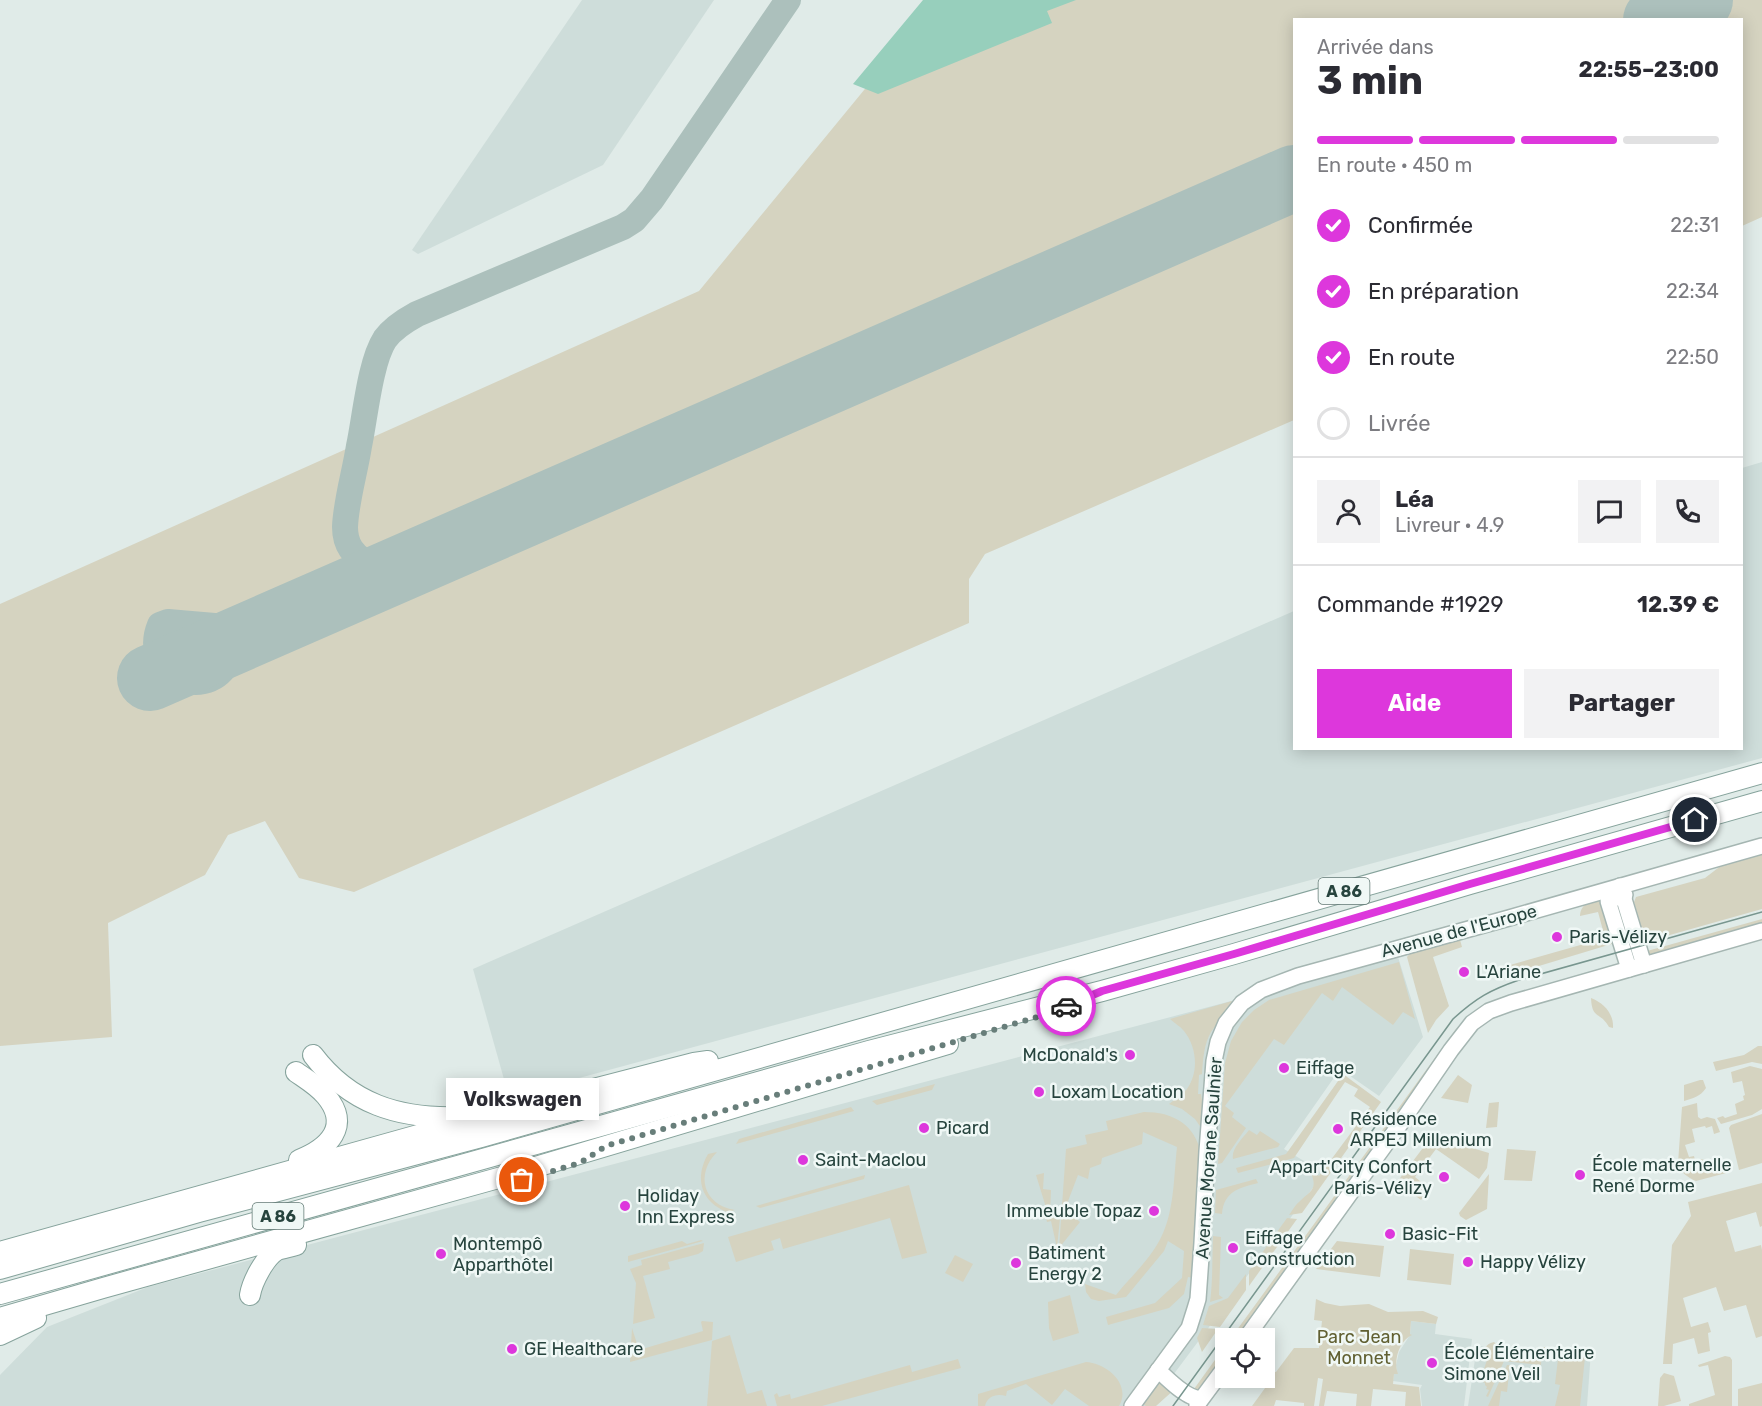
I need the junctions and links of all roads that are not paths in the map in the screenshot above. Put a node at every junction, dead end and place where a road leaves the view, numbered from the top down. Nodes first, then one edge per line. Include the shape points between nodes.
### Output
1 (1762, 773) edge
2 (1762, 801) edge
3 (1762, 846) edge
4 (1622, 891) junction
5 (1762, 932) edge
6 (1644, 965) junction
7 (1629, 969) junction
8 (1298, 975) joint
9 (1102, 991) junction
10 (796, 1048) junction
11 (313, 1055) dead end
12 (296, 1072) dead end
13 (489, 1116) junction
14 (606, 1146) junction
15 (202, 1195) junction
16 (0, 1252) edge
17 (0, 1269) edge
18 (145, 1276) junction
19 (0, 1294) edge
20 (250, 1295) dead end
21 (0, 1318) edge
22 (1253, 1328) edge
23 (0, 1335) edge
24 (1158, 1370) junction
25 (1215, 1381) edge
26 (1199, 1402) edge
27 (1132, 1406) edge

1 - 10 highway, A 86
2 - 9 highway, A 86
3 - 4 main road, Avenue de l'Europe
4 - 6 main road
4 - 7 main road via 1608,901
4 - 8 main road, Avenue de l'Europe
5 - 6 main road
6 - 7 main road
7 - 22 main road via 1511,1003 1472,1023
8 - 24 main road, Avenue Morane Saulnier via 1261,990 1242,1003 1226,1023 1218,1042 1198,1299 1189,1328
9 - 14 highway via 1047,1014
9 - 19 highway, A 86 via 869,1051
10 - 13 highway via 694,1063
10 - 17 highway, A 86
11 - 13 highway via 346,1089 375,1105 399,1113 439,1118
12 - 15 highway via 325,1094 333,1106 337,1119 328,1142 302,1159
13 - 15 highway
14 - 18 highway
14 - 20 highway via 580,1163 276,1251 252,1283
15 - 16 highway
18 - 21 highway
18 - 23 highway
24 - 26 main road
24 - 27 main road, Avenue Morane Saulnier
25 - 26 main road

